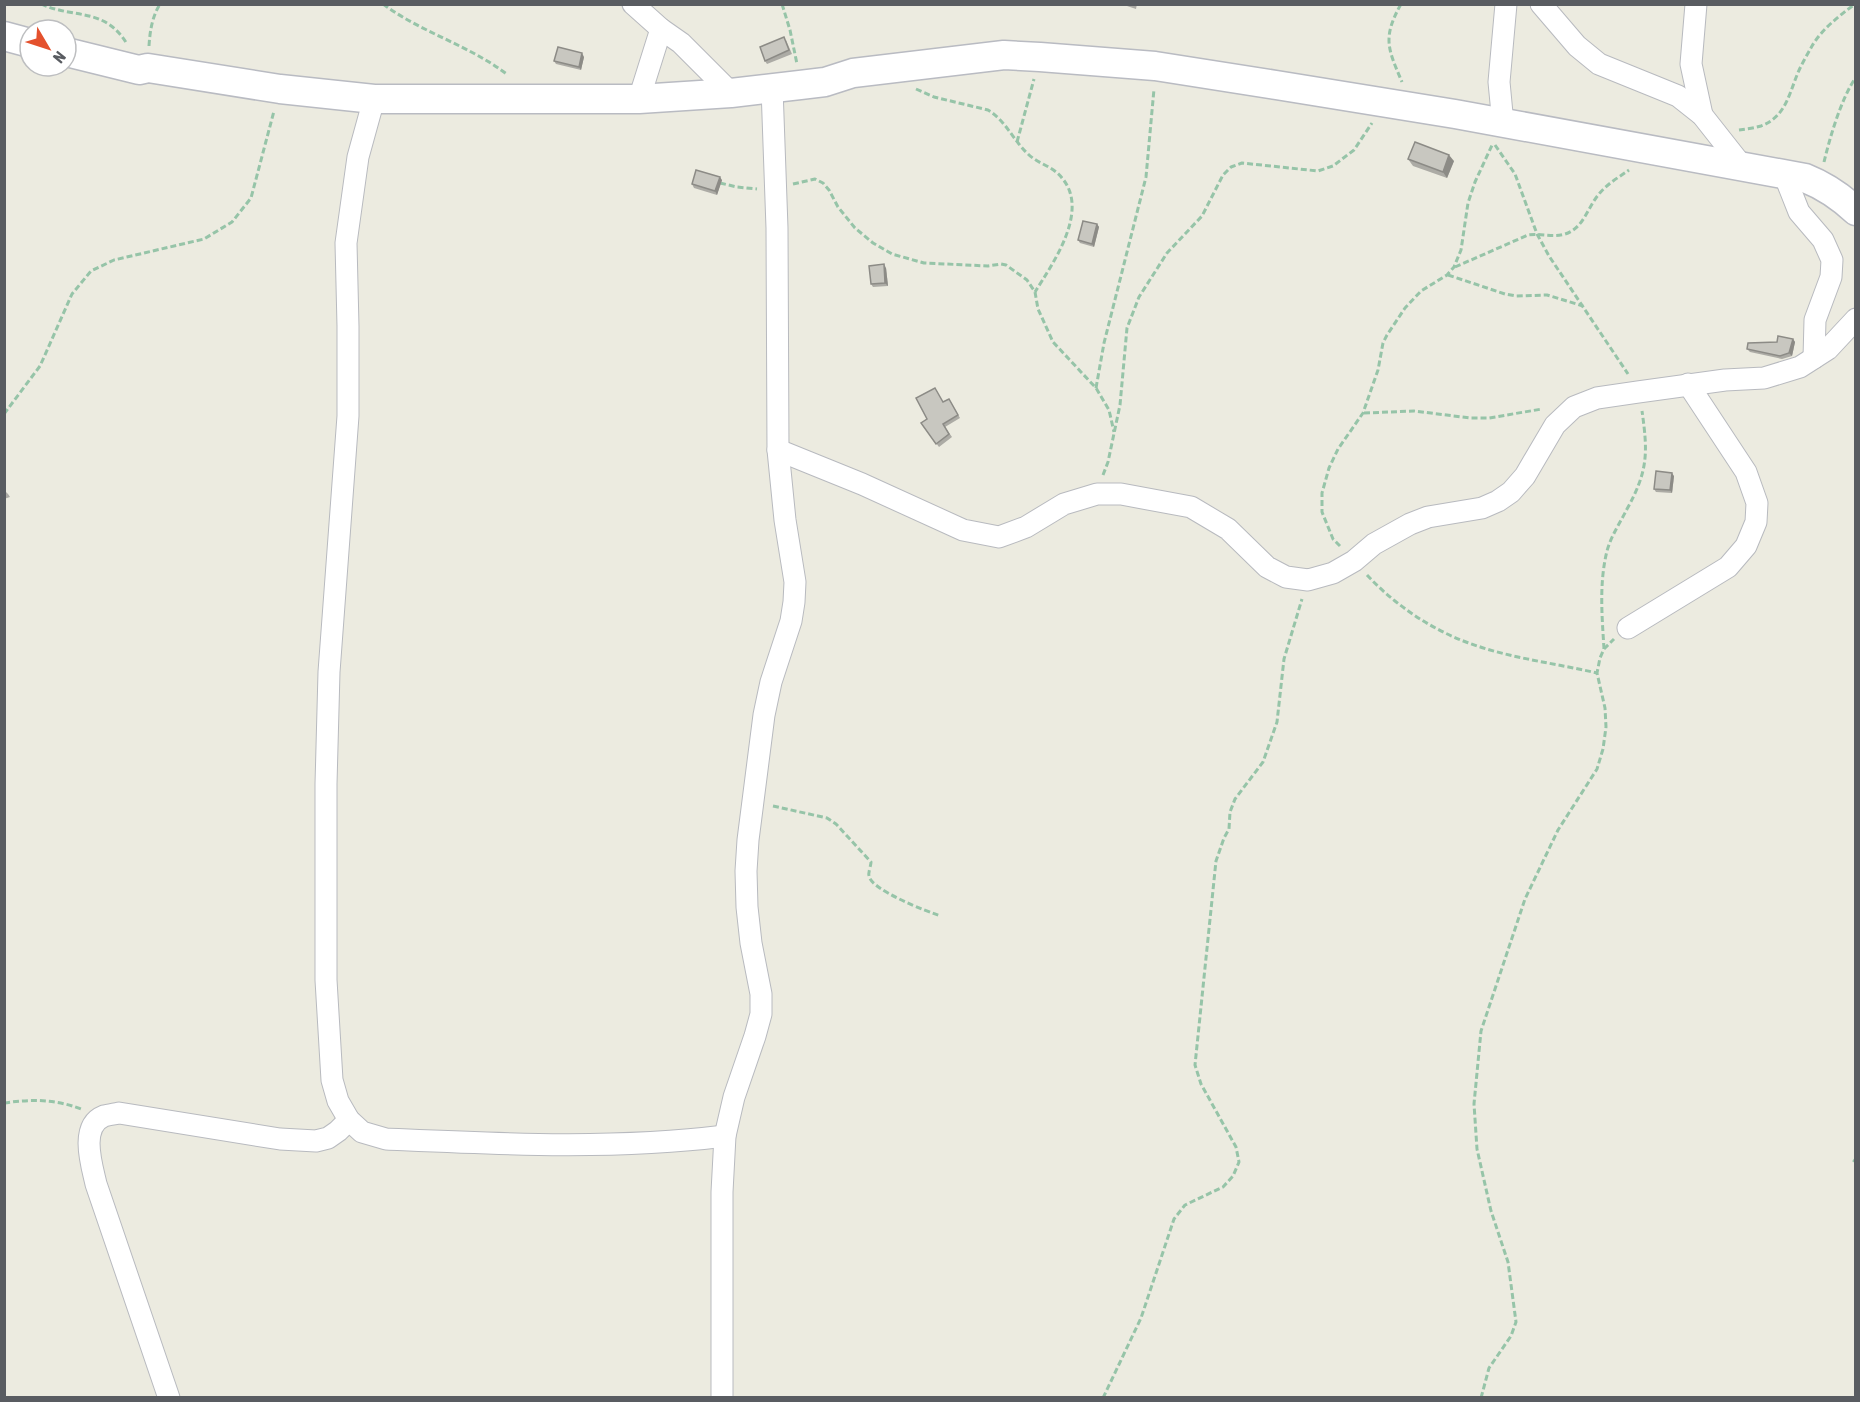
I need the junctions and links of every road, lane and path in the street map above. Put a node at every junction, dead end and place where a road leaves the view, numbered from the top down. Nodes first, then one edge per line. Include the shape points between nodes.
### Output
1 (41, 4) edge
2 (160, 4) edge
3 (383, 4) edge
4 (633, 4) edge
5 (782, 4) edge
6 (1401, 4) edge
7 (1506, 4) edge
8 (1541, 4) edge
9 (1696, 4) edge
10 (1855, 4) edge
11 (661, 29) junction
12 (78, 55) edge
13 (1040, 57) junction
14 (1155, 66) junction
15 (887, 68) junction
16 (143, 69) junction
17 (1856, 77) edge
18 (800, 85) junction
19 (772, 88) junction
20 (280, 89) junction
21 (731, 93) junction
22 (529, 98) junction
23 (374, 99) junction
24 (639, 99) junction
25 (1383, 103) junction
26 (1414, 108) junction
27 (1702, 115) junction
28 (1494, 135) junction
29 (1719, 135) junction
30 (1017, 143) junction
31 (1654, 151) junction
32 (1743, 167) junction
33 (1784, 174) junction
34 (720, 183) edge
35 (776, 188) junction
36 (1844, 197) edge
37 (1537, 234) junction
38 (1454, 267) junction
39 (1447, 275) junction
40 (1035, 292) junction
41 (1584, 307) junction
42 (1856, 319) edge
43 (1814, 358) junction
44 (1688, 384) junction
45 (1096, 388) junction
46 (1638, 392) junction
47 (1574, 407) junction
48 (1363, 413) junction
49 (4, 414) edge
50 (1114, 434) junction
51 (778, 450) junction
52 (1097, 494) junction
53 (1354, 561) junction
54 (1308, 580) junction
55 (1628, 628) joint
56 (1604, 649) junction
57 (1597, 673) junction
58 (753, 801) junction
59 (941, 916) dead end
60 (4, 1103) edge
61 (102, 1117) junction
62 (349, 1120) junction
63 (725, 1136) junction
64 (169, 1398) edge
65 (722, 1398) edge
66 (1103, 1398) edge
67 (1481, 1398) edge

1 - 16 path via 104,22 122,36
2 - 16 path
3 - 22 path via 488,60 512,78
4 - 11 street
5 - 18 path
6 - 26 path via 1388,34 1388,44
7 - 28 street
8 - 27 street via 1577,46 1599,64 1678,96
9 - 27 street via 1691,64
10 - 29 path via 1819,35 1797,74 1784,109 1762,126
11 - 21 street via 681,43
11 - 24 street
12 - 16 street
13 - 14 street
13 - 15 street via 1004,55
13 - 30 path
14 - 25 street
14 - 45 path via 1146,177
15 - 18 street
15 - 30 path via 934,97 995,114
16 - 20 street
17 - 36 path via 1848,88 1823,163
18 - 19 street
19 - 21 street
19 - 35 street
20 - 23 street
20 - 49 path via 251,198 232,222 204,239 114,260 91,271 72,294 40,366
21 - 24 street
22 - 23 street
22 - 24 street
23 - 62 street via 358,157 346,243 348,416 328,672 328,1034 332,1080
25 - 26 street
25 - 50 path via 1354,150 1333,166 1318,171 1242,163 1223,175 1202,216 1167,253 1139,297 1127,328
26 - 28 street
27 - 29 street
28 - 31 street
28 - 37 path via 1515,174
28 - 38 path via 1468,203 1461,250
29 - 32 street
30 - 40 path via 1031,157 1061,175 1072,194 1065,239
31 - 32 street
31 - 37 path via 1600,193 1586,217 1569,233 1546,237
32 - 33 street
33 - 36 street via 1805,178
33 - 43 street via 1798,212 1823,240 1832,260 1831,277 1815,320
34 - 35 path via 750,189
35 - 40 path via 815,179 830,190 855,228 892,254 924,263 1006,265 1027,280
35 - 51 street
37 - 38 path
37 - 41 path
38 - 39 path
39 - 41 path via 1505,294 1547,295
39 - 48 path via 1420,291 1387,335
40 - 45 path via 1053,342
41 - 46 path
42 - 43 street
43 - 44 street via 1800,367 1764,378
44 - 46 street
44 - 55 street via 1746,472 1757,503 1756,522 1746,546 1728,567
45 - 50 path via 1109,410
46 - 47 street via 1596,398
46 - 56 path via 1647,456 1637,491 1608,551 1602,597
47 - 48 path via 1489,418 1414,411
47 - 53 street via 1555,425 1511,492 1482,508 1410,524 1374,544
48 - 53 path via 1338,449 1322,493 1322,512 1333,539
50 - 52 path
51 - 52 street via 963,530 999,537 1026,527 1064,504
51 - 58 street via 795,603 764,715
52 - 54 street via 1121,494 1191,507 1228,529 1267,567 1286,577
53 - 54 street via 1333,573
53 - 57 path via 1382,592 1420,620 1465,642 1510,656
54 - 66 path via 1284,659 1277,722 1263,762 1234,799 1229,829 1216,861 1194,1065 1236,1146 1239,1162 1222,1187 1185,1205 1174,1219 1141,1318
55 - 56 path
56 - 57 path
57 - 67 path via 1606,728 1597,769 1558,830 1526,899 1481,1031 1474,1104 1476,1149 1508,1262 1516,1322 1489,1368
58 - 59 path via 827,818 871,862 868,875 872,882
58 - 63 street via 746,871 761,1014
60 - 61 path via 49,1101
61 - 62 street via 119,1113 280,1139 316,1141 328,1138
61 - 64 street via 90,1136 96,1184
62 - 63 street via 362,1132 386,1139 451,1142 619,1145
63 - 65 street

